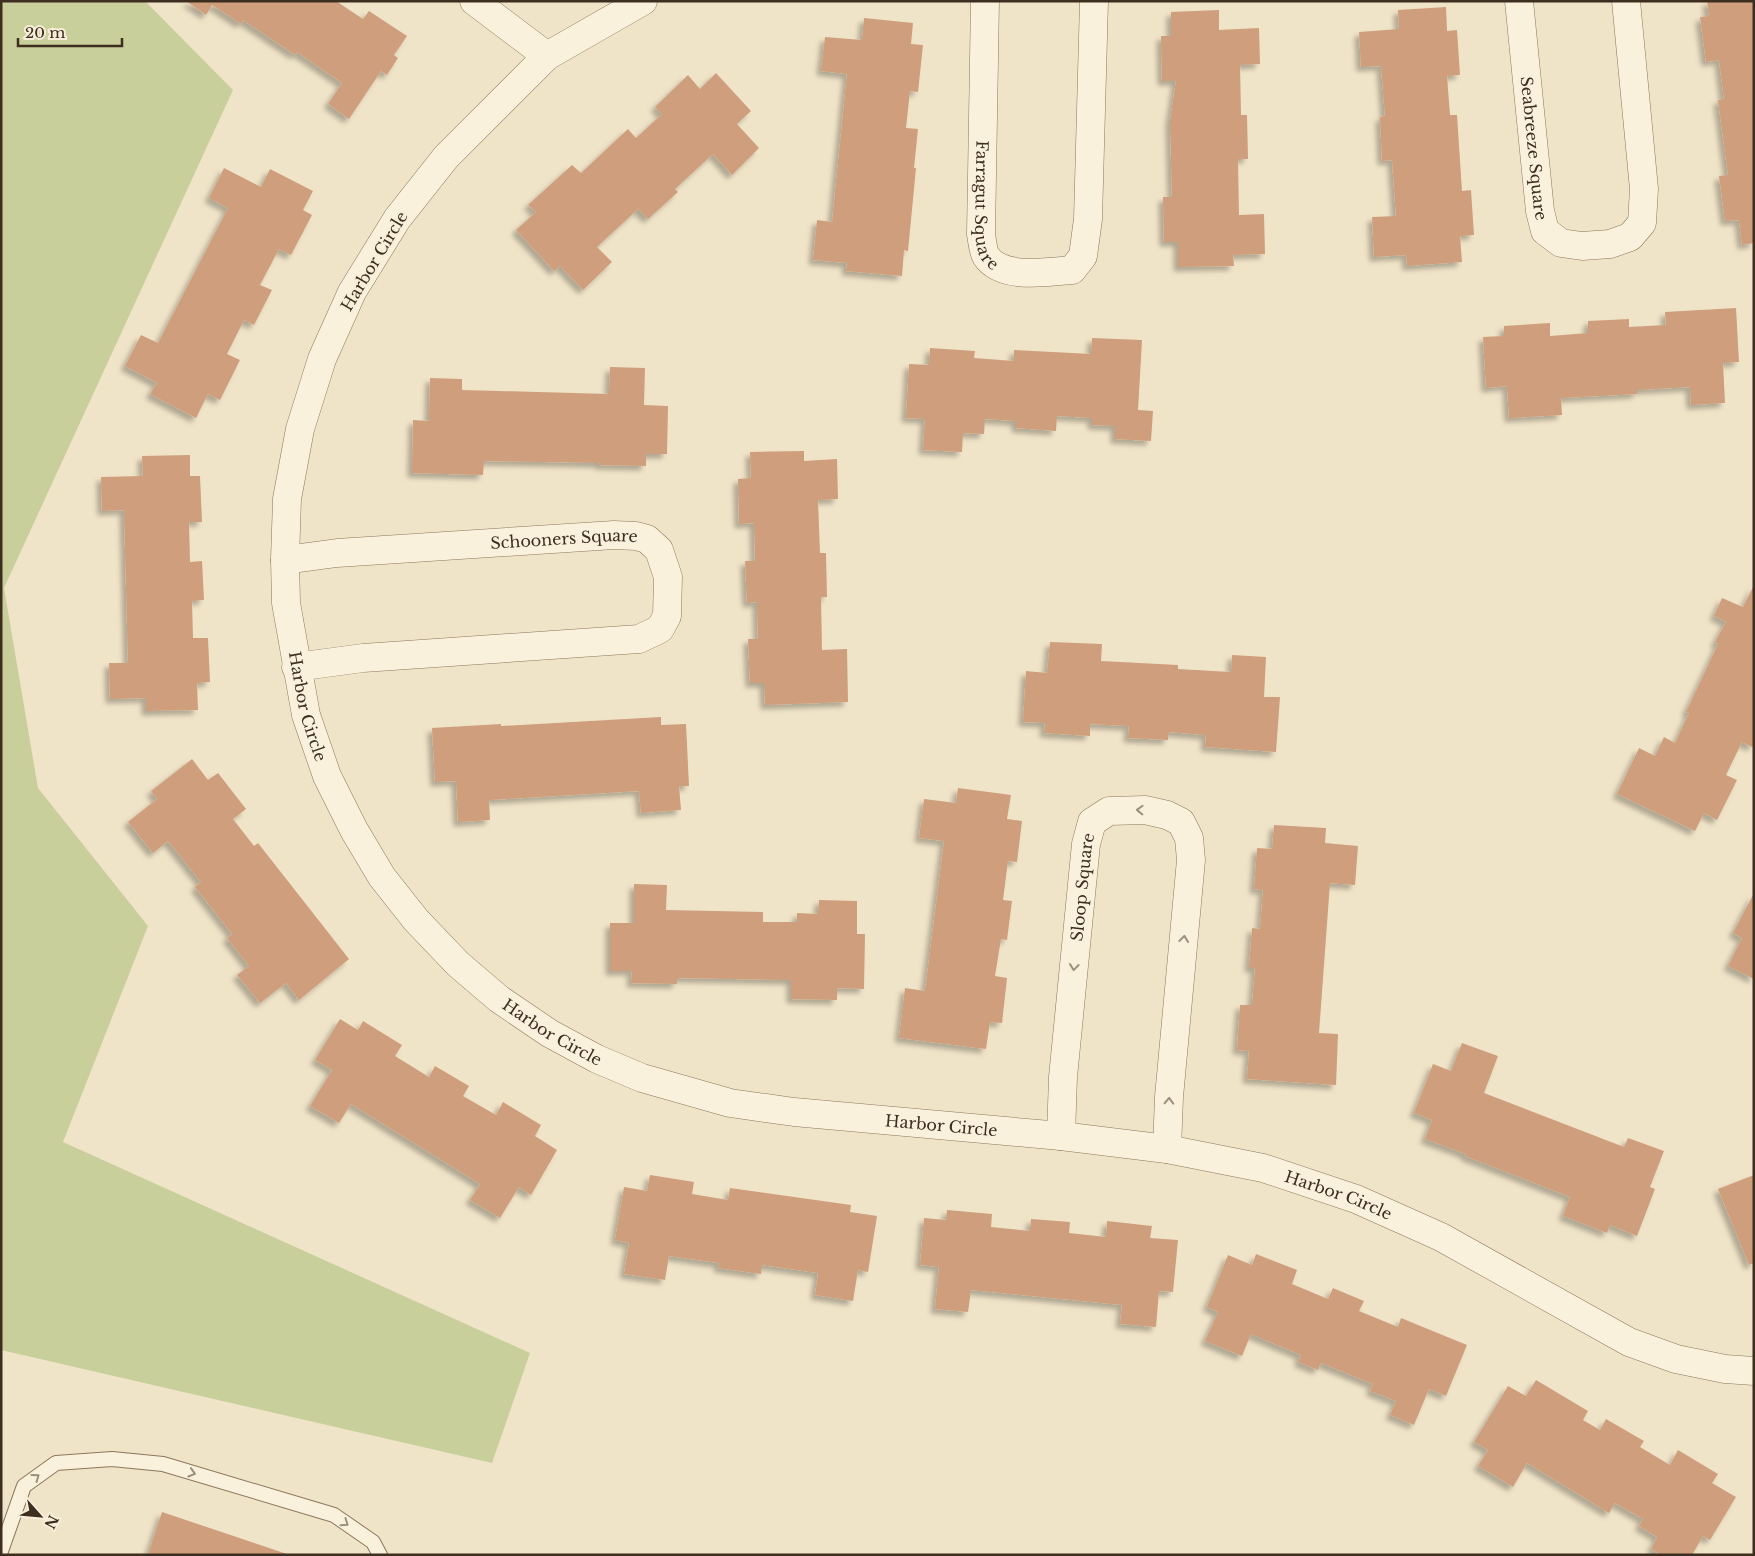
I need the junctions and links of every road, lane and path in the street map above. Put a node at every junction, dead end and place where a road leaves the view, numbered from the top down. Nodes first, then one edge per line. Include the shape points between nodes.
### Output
1 (474, 1) edge
2 (985, 1) edge
3 (1094, 1) edge
4 (1519, 1) edge
5 (1626, 1) edge
6 (636, 3) edge
7 (547, 56) junction
8 (285, 560) junction
9 (296, 666) junction
10 (1060, 1136) junction
11 (1167, 1149) junction
12 (1754, 1371) edge
13 (1, 1551) edge
14 (380, 1555) edge

1 - 7 street
2 - 3 street, Farragut Square via 981,234 985,255 997,267 1032,274 1072,270 1083,256 1088,220
4 - 5 street, Seabreeze Square via 1540,211 1545,232 1561,243 1582,246 1610,244 1630,237 1642,223 1644,189
6 - 7 street, Harbor Circle
7 - 8 street, Harbor Circle via 446,157 397,219 352,292 322,359 300,429 287,499
8 - 9 street, Harbor Circle via 286,603
8 - 9 street, Schooners Square via 337,553 621,535 648,539 659,550 668,577 667,616 660,629 639,639 363,658
9 - 10 street, Harbor Circle via 306,715 327,776 382,877 416,920 458,964 499,999 549,1033 642,1078 730,1103 804,1113
10 - 11 street, Harbor Circle
11 -> 10 street, Sloop Square via 1168,1096 1191,860 1189,838 1181,822 1145,810 1109,811 1092,822 1086,844
11 - 12 street, Harbor Circle via 1262,1168 1356,1199 1441,1237 1629,1342 1676,1359
13 -> 14 lane via 24,1486 56,1463 112,1459 163,1464 334,1516 373,1542

